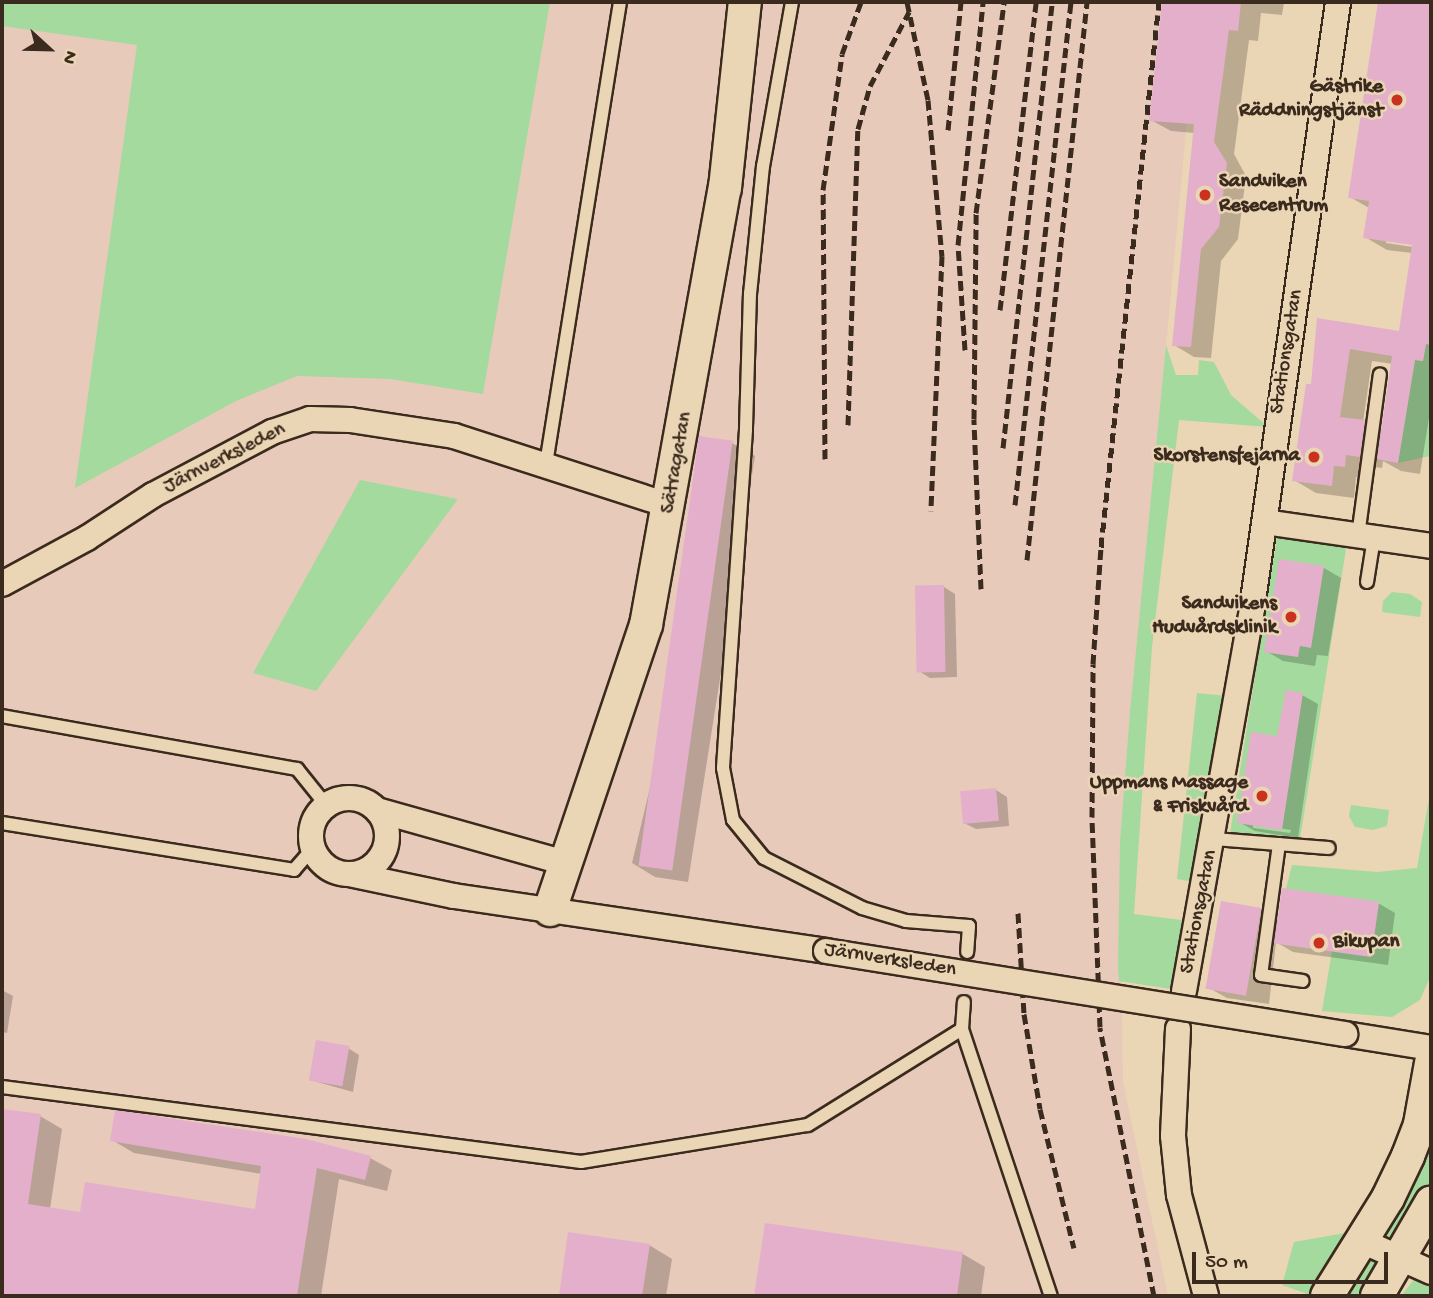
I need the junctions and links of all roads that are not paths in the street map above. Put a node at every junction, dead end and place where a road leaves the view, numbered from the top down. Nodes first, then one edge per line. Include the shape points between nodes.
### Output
1 (620, 2) edge
2 (745, 2) edge
3 (792, 2) edge
4 (1338, 2) edge
5 (1380, 374) dead end
6 (546, 464) junction
7 (671, 506) junction
8 (1265, 522) junction
9 (1366, 537) junction
10 (1431, 546) edge
11 (1367, 582) dead end
12 (2, 584) edge
13 (2, 716) edge
14 (326, 805) junction
15 (377, 810) junction
16 (2, 823) edge
17 (1214, 839) junction
18 (1279, 844) junction
19 (313, 848) junction
20 (1329, 848) dead end
21 (566, 863) junction
22 (349, 874) junction
23 (550, 910) junction
24 (967, 952) dead end
25 (1303, 981) dead end
26 (1184, 990) dead end
27 (964, 1002) dead end
28 (962, 1029) junction
29 (1178, 1029) dead end
30 (1431, 1048) edge
31 (1431, 1063) edge
32 (2, 1087) edge
33 (1431, 1203) edge
34 (1362, 1241) junction
35 (1401, 1259) junction
36 (1431, 1272) edge
37 (1051, 1296) edge
38 (1206, 1296) edge
39 (1327, 1296) edge
40 (1377, 1296) edge

1 - 6 lane
2 - 7 street, Sätragatan via 746,31 725,188
3 - 24 lane via 763,166 750,293 746,430 723,768 733,820 764,858 862,908 906,921 969,926
4 - 8 street, Stationsgatan
5 - 9 lane
6 - 7 street, Järnverksleden
6 - 12 street, Järnverksleden via 454,436 397,425 310,419 272,432 153,495 87,538
7 - 21 street, Sätragatan via 646,625
8 - 9 street
8 - 17 street, Stationsgatan
9 - 10 street
9 - 11 lane
13 - 14 lane via 297,769
14 - 15 street via 347,797
14 - 19 street via 312,824
15 - 21 street
15 - 22 street via 384,821 386,845 372,866
16 - 19 lane via 294,870
17 - 18 lane
17 - 26 street, Stationsgatan
18 - 20 lane
18 - 25 lane via 1261,975
19 - 22 street, Järnverksleden via 327,867
21 - 23 street, Sätragatan
22 - 23 street, Järnverksleden
23 - 30 street, Järnverksleden, bridge
27 - 28 lane
28 - 32 lane via 808,1125 581,1162
28 - 37 lane
29 - 38 street via 1172,1136 1179,1195
31 - 34 street via 1412,1145
33 - 35 street
34 - 35 street
34 - 39 street
35 - 36 street
35 - 40 street

